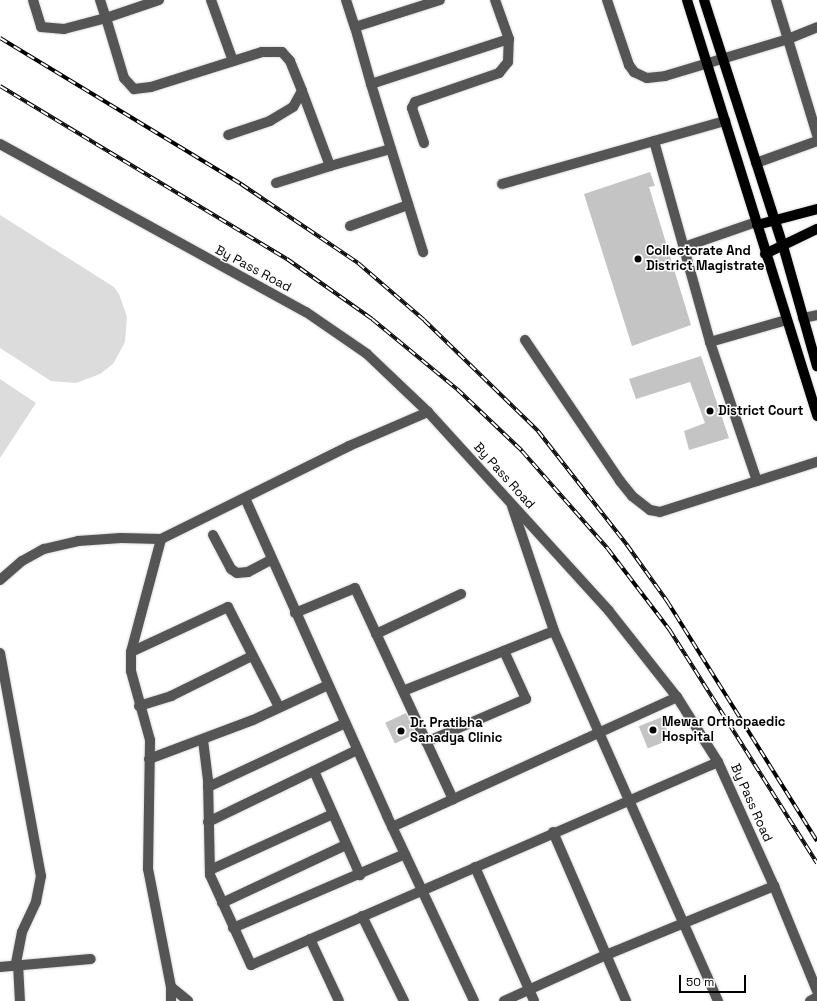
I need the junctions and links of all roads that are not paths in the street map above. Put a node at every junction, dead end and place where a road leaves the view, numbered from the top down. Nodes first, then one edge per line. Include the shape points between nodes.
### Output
1 (33, 0) edge
2 (100, 0) edge
3 (159, 0) edge
4 (211, 0) edge
5 (346, 0) edge
6 (440, 0) edge
7 (495, 0) edge
8 (607, 0) edge
9 (687, 0) edge
10 (704, 0) edge
11 (776, 0) edge
12 (106, 18) junction
13 (355, 27) junction
14 (817, 27) edge
15 (509, 39) junction
16 (788, 39) junction
17 (723, 58) junction
18 (233, 61) junction
19 (707, 63) junction
20 (372, 84) junction
21 (302, 91) junction
22 (724, 121) junction
23 (228, 135) dead end
24 (817, 135) edge
25 (654, 141) junction
26 (817, 142) edge
27 (424, 143) dead end
28 (0, 144) edge
29 (391, 149) junction
30 (756, 163) junction
31 (330, 166) junction
32 (276, 183) dead end
33 (502, 184) dead end
34 (408, 205) junction
35 (817, 209) edge
36 (774, 220) junction
37 (756, 224) junction
38 (350, 226) dead end
39 (817, 229) edge
40 (783, 246) junction
41 (684, 247) junction
42 (423, 252) dead end
43 (765, 254) junction
44 (817, 315) edge
45 (803, 318) junction
46 (786, 320) junction
47 (525, 340) dead end
48 (710, 342) junction
49 (817, 366) edge
50 (815, 401) edge
51 (428, 412) junction
52 (817, 416) edge
53 (817, 462) edge
54 (757, 481) junction
55 (245, 498) junction
56 (511, 503) junction
57 (213, 535) dead end
58 (161, 539) junction
59 (272, 558) junction
60 (0, 580) edge
61 (461, 594) dead end
62 (295, 613) junction
63 (554, 631) junction
64 (376, 634) junction
65 (504, 651) junction
66 (131, 652) junction
67 (0, 653) edge
68 (252, 656) junction
69 (328, 685) junction
70 (402, 691) junction
71 (677, 697) junction
72 (138, 706) junction
73 (279, 707) junction
74 (345, 723) junction
75 (599, 732) junction
76 (204, 740) junction
77 (426, 742) junction
78 (357, 750) junction
79 (149, 759) junction
80 (718, 762) junction
81 (314, 771) junction
82 (208, 787) junction
83 (453, 799) junction
84 (629, 799) junction
85 (333, 814) junction
86 (208, 822) junction
87 (392, 827) junction
88 (553, 832) junction
89 (346, 845) junction
90 (405, 854) junction
91 (475, 867) junction
92 (210, 870) junction
93 (360, 875) junction
94 (774, 886) junction
95 (423, 890) junction
96 (222, 903) junction
97 (362, 916) junction
98 (683, 922) junction
99 (233, 928) junction
100 (310, 939) junction
101 (606, 955) junction
102 (91, 960) dead end
103 (17, 964) junction
104 (0, 967) edge
105 (171, 988) junction
106 (529, 990) junction
107 (817, 991) edge
108 (817, 997) edge
109 (20, 1001) edge
110 (171, 1001) edge
111 (188, 1001) edge
112 (339, 1001) edge
113 (404, 1001) edge
114 (474, 1001) edge
115 (504, 1001) edge
116 (534, 1001) edge
117 (626, 1001) edge
118 (718, 1001) edge
119 (810, 1001) edge

1 - 12 street via 41,27 64,29
2 - 12 street
3 - 12 street
4 - 18 street
5 - 13 street
6 - 13 street
7 - 15 street
8 - 19 street via 629,65 637,74 647,78 665,76
9 - 19 main road
10 - 17 main road
11 - 16 street
12 - 18 street via 124,78 134,89 151,87
13 - 20 street
14 - 16 street
15 - 20 street
15 - 27 street via 508,62 499,73 415,102 412,108
16 - 17 street
16 - 24 street
17 - 19 street
17 - 30 main road
18 - 21 street via 262,52 282,52 293,66
19 - 22 main road
20 - 29 street
21 - 23 street via 293,107 270,121
21 - 31 street
22 - 25 street
22 - 37 main road
25 - 33 street
25 - 41 street
26 - 30 street
28 - 51 street, By Pass Road via 306,312 367,354
29 - 31 street
29 - 34 street
30 - 36 main road
31 - 32 street
34 - 38 street
34 - 42 street
35 - 36 main road
36 - 37 main road
36 - 40 main road
37 - 41 street
37 - 43 main road
39 - 40 main road
40 - 43 main road
40 - 45 main road
41 - 48 street
43 - 46 main road
44 - 45 street
45 - 49 main road
46 - 48 street
46 - 50 main road
47 - 54 street via 620,481 632,496 650,510 660,512
48 - 54 street
50 - 52 main road
51 - 55 street via 350,446
51 - 56 street, By Pass Road
53 - 54 street
55 - 58 street
55 - 59 street
56 - 63 street
56 - 71 street, By Pass Road via 609,611
57 - 59 street via 231,569 237,573 248,572
58 - 60 street via 78,541 44,549 22,561
58 - 66 street
59 - 62 street
61 - 64 street
62 - 64 street via 355,588
62 - 69 street
63 - 65 street
63 - 75 street
64 - 70 street
65 - 70 street
65 - 77 street via 526,699
66 - 68 street via 228,607
66 - 72 street via 131,671
67 - 103 street via 41,876 36,902 22,932
68 - 72 street via 171,696
68 - 73 street
69 - 73 street
69 - 74 street
70 - 77 street
71 - 75 street
71 - 80 street, By Pass Road
72 - 79 street via 150,740
73 - 76 street
74 - 78 street
74 - 82 street
75 - 83 street
75 - 84 street
76 - 79 street
76 - 82 street
77 - 83 street
78 - 81 street
78 - 87 street
79 - 105 street via 148,869
80 - 84 street
80 - 94 street, By Pass Road
81 - 85 street
81 - 86 street
82 - 86 street
83 - 87 street
84 - 88 street
84 - 98 street
85 - 89 street
85 - 92 street
86 - 92 street
87 - 90 street
88 - 91 street
88 - 101 street
89 - 93 street
89 - 96 street
90 - 93 street
90 - 95 street
91 - 95 street
91 - 106 street
92 - 96 street
93 - 99 street
94 - 98 street
94 - 107 street, By Pass Road
95 - 97 street
95 - 114 street
96 - 99 street
97 - 100 street
97 - 113 street
98 - 101 street
98 - 118 street
99 - 100 street via 251,965
100 - 112 street
101 - 106 street
101 - 117 street
102 - 103 street
103 - 104 street
103 - 109 street
105 - 110 street
105 - 111 street
106 - 115 street
106 - 116 street
108 - 119 street

